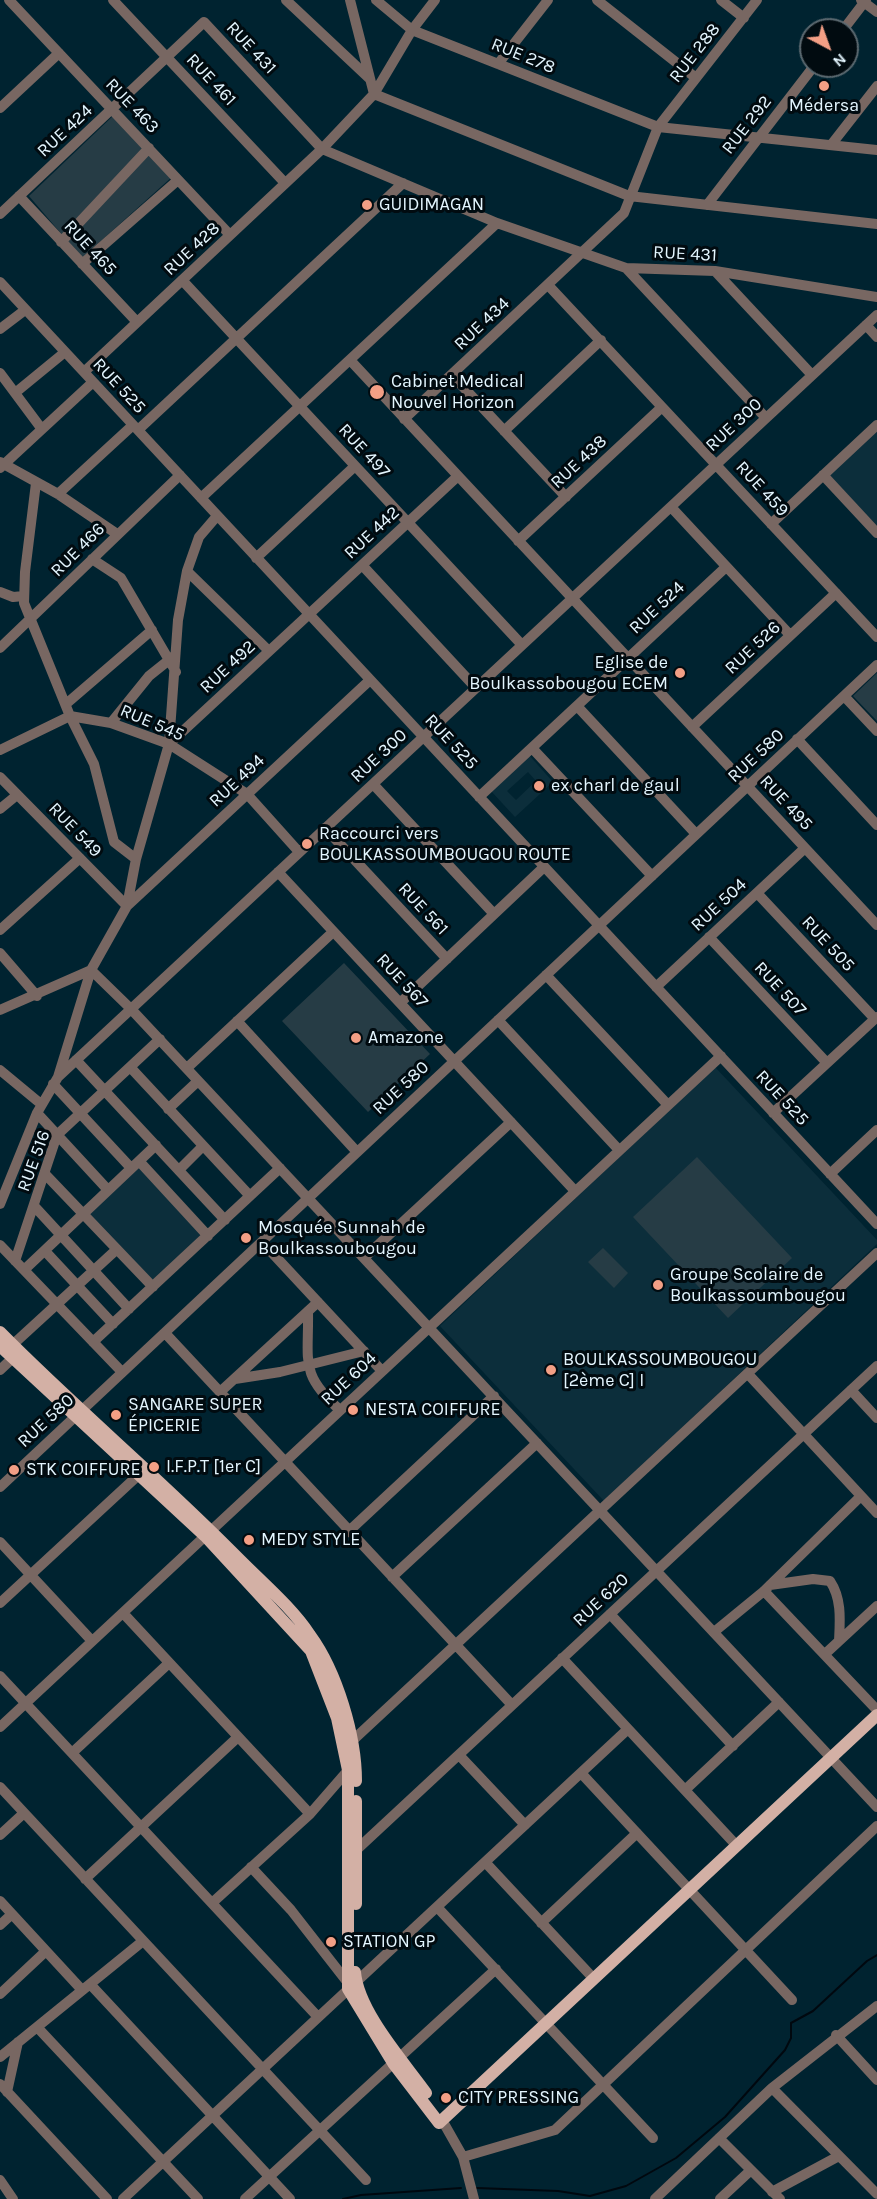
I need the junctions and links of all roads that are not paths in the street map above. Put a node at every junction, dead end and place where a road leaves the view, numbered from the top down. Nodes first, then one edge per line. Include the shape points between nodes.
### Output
1 (9, 0) edge
2 (113, 0) edge
3 (286, 0) edge
4 (350, 0) edge
5 (376, 0) edge
6 (435, 0) edge
7 (548, 0) edge
8 (597, 0) edge
9 (721, 0) edge
10 (758, 0) edge
11 (864, 1) edge
12 (877, 12) edge
13 (744, 18) junction
14 (852, 18) edge
15 (204, 22) joint
16 (412, 30) junction
17 (59, 52) junction
18 (167, 57) junction
19 (498, 64) junction
20 (696, 78) junction
21 (805, 78) edge
22 (370, 80) junction
23 (877, 86) edge
24 (375, 94) junction
25 (0, 108) edge
26 (112, 109) junction
27 (658, 127) junction
28 (759, 136) junction
29 (831, 145) junction
30 (149, 148) junction
31 (322, 149) junction
32 (877, 150) edge
33 (178, 180) junction
34 (285, 183) junction
35 (403, 183) junction
36 (19, 196) junction
37 (629, 196) junction
38 (707, 205) junction
39 (0, 214) edge
40 (497, 223) junction
41 (877, 224) edge
42 (230, 235) junction
43 (61, 242) junction
44 (581, 254) junction
45 (82, 264) junction
46 (627, 268) junction
47 (716, 271) junction
48 (182, 280) junction
49 (0, 282) edge
50 (548, 285) junction
51 (877, 297) edge
52 (26, 310) junction
53 (877, 315) edge
54 (137, 322) junction
55 (866, 325) junction
56 (0, 329) edge
57 (877, 337) edge
58 (237, 338) junction
59 (601, 340) junction
60 (65, 352) junction
61 (350, 360) junction
62 (84, 372) junction
63 (0, 374) edge
64 (452, 375) junction
65 (812, 375) junction
66 (93, 382) junction
67 (15, 393) junction
68 (300, 406) junction
69 (662, 407) junction
70 (766, 418) junction
71 (404, 419) junction
72 (877, 425) edge
73 (41, 428) junction
74 (135, 428) junction
75 (504, 431) junction
76 (1, 465) edge
77 (716, 465) junction
78 (355, 466) junction
79 (180, 475) junction
80 (824, 475) junction
81 (458, 476) junction
82 (36, 483) junction
83 (58, 494) junction
84 (566, 497) junction
85 (201, 498) junction
86 (671, 507) junction
87 (217, 516) junction
88 (408, 522) junction
89 (771, 524) junction
90 (877, 532) edge
91 (117, 534) junction
92 (518, 541) junction
93 (256, 558) junction
94 (92, 559) junction
95 (362, 565) junction
96 (726, 567) junction
97 (187, 571) junction
98 (0, 592) edge
99 (836, 593) junction
100 (24, 596) junction
101 (572, 599) junction
102 (309, 614) junction
103 (30, 621) junction
104 (152, 630) junction
105 (790, 635) junction
106 (877, 637) edge
107 (522, 645) junction
108 (0, 648) edge
109 (269, 651) junction
110 (173, 657) junction
111 (628, 658) junction
112 (877, 665) edge
113 (370, 680) junction
114 (476, 687) junction
115 (844, 696) junction
116 (66, 704) junction
117 (577, 706) junction
118 (70, 716) junction
119 (111, 723) junction
120 (692, 727) junction
121 (877, 731) edge
122 (423, 737) junction
123 (797, 739) junction
124 (169, 744) junction
125 (532, 747) junction
126 (0, 750) edge
127 (0, 777) edge
128 (373, 784) junction
129 (747, 786) junction
130 (247, 794) junction
131 (17, 795) junction
132 (479, 797) junction
133 (0, 809) edge
134 (877, 825) edge
135 (325, 828) junction
136 (696, 834) junction
137 (805, 848) junction
138 (299, 852) junction
139 (80, 858) junction
140 (136, 859) junction
141 (544, 867) junction
142 (278, 872) junction
143 (652, 876) junction
144 (757, 892) junction
145 (877, 905) edge
146 (127, 906) junction
147 (494, 914) junction
148 (867, 914) junction
149 (877, 925) edge
150 (599, 926) junction
151 (0, 930) edge
152 (333, 932) junction
153 (709, 937) junction
154 (0, 953) edge
155 (447, 959) junction
156 (91, 970) junction
157 (546, 975) junction
158 (656, 987) junction
159 (37, 996) junction
160 (400, 1003) junction
161 (131, 1009) junction
162 (0, 1010) edge
163 (876, 1018) edge
164 (498, 1020) junction
165 (237, 1021) junction
166 (160, 1040) junction
167 (721, 1056) junction
168 (76, 1060) junction
169 (454, 1061) junction
170 (827, 1064) junction
171 (130, 1067) junction
172 (187, 1068) junction
173 (0, 1070) edge
174 (56, 1081) junction
175 (198, 1081) junction
176 (105, 1090) junction
177 (668, 1105) junction
178 (39, 1108) junction
179 (168, 1109) junction
180 (80, 1113) junction
181 (774, 1113) junction
182 (511, 1122) junction
183 (877, 1130) edge
184 (57, 1135) junction
185 (156, 1145) junction
186 (203, 1146) junction
187 (619, 1150) junction
188 (357, 1152) junction
189 (135, 1165) junction
190 (280, 1168) junction
191 (179, 1170) junction
192 (45, 1174) junction
193 (830, 1174) junction
194 (4, 1184) edge
195 (108, 1190) junction
196 (575, 1191) junction
197 (250, 1196) junction
198 (308, 1198) junction
199 (0, 1204) edge
200 (35, 1207) junction
201 (83, 1214) junction
202 (225, 1220) junction
203 (877, 1224) edge
204 (61, 1235) junction
205 (208, 1236) junction
206 (262, 1242) junction
207 (0, 1245) edge
208 (116, 1250) junction
209 (45, 1251) junction
210 (877, 1253) edge
211 (364, 1258) junction
212 (15, 1261) junction
213 (24, 1270) junction
214 (94, 1270) junction
215 (77, 1286) junction
216 (153, 1287) junction
217 (318, 1302) junction
218 (57, 1304) junction
219 (129, 1309) junction
220 (308, 1311) junction
221 (113, 1324) junction
222 (429, 1328) junction
223 (0, 1332) edge
224 (165, 1333) junction
225 (93, 1342) junction
226 (10, 1350) edge
227 (364, 1351) junction
228 (877, 1365) edge
229 (309, 1366) junction
230 (0, 1370) edge
231 (382, 1371) junction
232 (122, 1372) junction
233 (748, 1374) junction
234 (235, 1379) junction
235 (851, 1390) junction
236 (220, 1392) junction
237 (494, 1396) junction
238 (340, 1410) junction
239 (79, 1413) junction
240 (877, 1418) edge
241 (804, 1434) junction
242 (537, 1443) junction
243 (285, 1462) junction
244 (141, 1472) junction
245 (0, 1487) edge
246 (861, 1496) junction
247 (600, 1511) junction
248 (877, 1513) edge
249 (349, 1531) junction
250 (208, 1533) junction
251 (0, 1542) edge
252 (656, 1571) junction
253 (30, 1575) junction
254 (392, 1577) junction
255 (767, 1588) junction
256 (0, 1603) edge
257 (877, 1606) edge
258 (123, 1612) junction
259 (610, 1614) junction
260 (714, 1632) junction
261 (92, 1641) junction
262 (839, 1641) junction
263 (456, 1645) junction
264 (825, 1654) junction
265 (562, 1658) junction
266 (170, 1663) junction
267 (0, 1676) edge
268 (780, 1702) junction
269 (25, 1703) junction
270 (512, 1705) junction
271 (877, 1710) edge
272 (877, 1715) edge
273 (0, 1726) edge
274 (628, 1729) junction
275 (238, 1737) junction
276 (352, 1741) junction
277 (733, 1746) junction
278 (72, 1753) junction
279 (459, 1755) junction
280 (831, 1758) junction
281 (352, 1765) junction
282 (581, 1773) junction
283 (0, 1787) edge
284 (685, 1790) junction
285 (877, 1807) edge
286 (24, 1813) junction
287 (310, 1814) junction
288 (525, 1825) junction
289 (877, 1826) edge
290 (141, 1827) junction
291 (637, 1833) junction
292 (0, 1835) edge
293 (737, 1846) junction
294 (352, 1854) junction
295 (485, 1862) junction
296 (251, 1868) junction
297 (85, 1879) junction
298 (690, 1889) junction
299 (0, 1901) edge
300 (212, 1903) junction
301 (437, 1906) junction
302 (12, 1914) junction
303 (541, 1923) junction
304 (0, 1925) edge
305 (143, 1941) junction
306 (746, 1950) junction
307 (46, 1951) junction
308 (496, 1969) junction
309 (594, 1979) junction
310 (351, 1985) junction
311 (86, 1987) junction
312 (0, 1994) edge
313 (792, 2000) dead end
314 (877, 2006) edge
315 (318, 2017) junction
316 (546, 2023) junction
317 (37, 2027) junction
318 (836, 2035) junction
319 (18, 2042) junction
320 (0, 2057) edge
321 (396, 2060) junction
322 (262, 2069) junction
323 (877, 2080) edge
324 (603, 2085) junction
325 (4, 2088) edge
326 (772, 2088) junction
327 (213, 2116) junction
328 (442, 2120) junction
329 (320, 2130) junction
330 (719, 2138) junction
331 (653, 2139) dead end
332 (463, 2157) junction
333 (837, 2157) junction
334 (163, 2162) junction
335 (751, 2170) junction
336 (269, 2177) junction
337 (366, 2180) dead end
338 (0, 2181) edge
339 (877, 2194) edge
340 (776, 2195) edge
341 (13, 2199) edge
342 (107, 2199) edge
343 (123, 2199) edge
344 (198, 2199) edge
345 (245, 2199) edge
346 (290, 2199) edge
347 (474, 2199) edge
348 (655, 2199) edge
349 (720, 2199) edge

1 - 17 street, RUE 463
2 - 18 street, RUE 461
3 - 22 street
4 - 22 street
5 - 16 street, RUE 278
6 - 16 street
7 - 19 street
8 - 20 street
9 - 13 street
10 - 13 street, RUE 288
11 - 12 street
11 - 14 street
13 - 20 street, RUE 288
15 - 18 street, RUE 424
15 - 31 street, RUE 431
16 - 19 street, RUE 278
16 - 24 street, RUE 428
17 - 25 street
17 - 26 street, RUE 463
18 - 26 street, RUE 424
18 - 34 street, RUE 461
19 - 27 street, RUE 278
20 - 27 street, RUE 288
21 - 28 street, RUE 292
22 - 24 street
23 - 29 street
24 - 31 street, RUE 428
24 - 37 street
26 - 30 street, RUE 463
26 - 36 street, RUE 424
27 - 28 street, RUE 278
27 - 37 street, RUE 288
28 - 29 street, RUE 278
28 - 38 street, RUE 292
29 - 32 street, RUE 278
30 - 33 street, RUE 463
30 - 43 street
31 - 34 street, RUE 428
31 - 35 street, RUE 431
33 - 42 street, RUE 463
33 - 45 street
34 - 42 street, RUE 428
35 - 40 street, RUE 431
35 - 58 street
36 - 39 street, RUE 424
36 - 43 street, RUE 465
37 - 38 street
37 - 44 street, RUE 434 via 624,213
38 - 41 street
40 - 44 street, RUE 431
40 - 61 street
42 - 48 street, RUE 428
43 - 45 street, RUE 465
44 - 46 street, RUE 431
44 - 50 street, RUE 434
45 - 54 street, RUE 465
46 - 47 street, RUE 431
46 - 70 street
47 - 51 street, RUE 431
47 - 65 street
48 - 54 street, RUE 428
48 - 58 street, RUE 497
49 - 52 street, RUE 525
50 - 59 street, RUE 459
50 - 64 street, RUE 434
52 - 56 street
52 - 60 street, RUE 525
53 - 55 street, RUE 300
54 - 62 street, RUE 428
55 - 57 street
55 - 65 street, RUE 300
58 - 68 street, RUE 497
58 - 74 street
59 - 69 street, RUE 459
59 - 75 street
60 - 62 street, RUE 525
60 - 67 street
61 - 68 street
61 - 71 street, RUE 495
62 - 66 street, RUE 525
63 - 67 street
64 - 71 street, RUE 434
64 - 75 street
65 - 70 street, RUE 300
66 - 73 street
66 - 74 street, RUE 525
67 - 73 street
68 - 78 street, RUE 497
68 - 85 street
69 - 77 street, RUE 459
69 - 84 street, RUE 438
70 - 77 street, RUE 300
71 - 81 street, RUE 495
72 - 80 street
73 - 76 street
74 - 79 street, RUE 525
74 - 83 street
75 - 84 street
76 - 82 street
77 - 86 street, RUE 300
77 - 89 street, RUE 459
78 - 88 street, RUE 497
78 - 93 street
79 - 85 street, RUE 525
79 - 91 street, RUE 466
80 - 89 street
80 - 90 street
81 - 88 street, RUE 442
81 - 92 street, RUE 495
82 - 83 street
82 - 100 street
83 - 91 street
84 - 92 street, RUE 438
85 - 87 street, RUE 525
86 - 96 street
86 - 101 street, RUE 300
87 - 93 street, RUE 525
87 - 97 street via 199,537
88 - 95 street, RUE 442
88 - 107 street, RUE 497
89 - 99 street, RUE 459
91 - 94 street, RUE 466
92 - 101 street, RUE 495
93 - 102 street, RUE 525
94 - 103 street, RUE 466
94 - 104 street via 121,578
95 - 102 street, RUE 442
95 - 114 street
96 - 105 street
96 - 111 street, RUE 524
97 - 109 street
97 - 110 street
98 - 100 street
99 - 105 street, RUE 526
99 - 106 street, RUE 459
100 - 103 street
101 - 107 street, RUE 300
101 - 111 street, RUE 495
102 - 109 street, RUE 492
102 - 113 street, RUE 525
103 - 108 street, RUE 466
103 - 116 street
104 - 110 street
104 - 116 street
105 - 120 street, RUE 526
107 - 114 street, RUE 300
109 - 124 street, RUE 492
110 - 119 street via 149,676
110 - 124 street via 176,673
111 - 117 street, RUE 524
111 - 120 street, RUE 495
112 - 115 street, RUE 580
113 - 122 street, RUE 525
113 - 130 street, RUE 494
114 - 122 street, RUE 300
115 - 121 street
115 - 123 street, RUE 580
116 - 118 street
117 - 125 street, RUE 524
117 - 136 street
118 - 119 street, RUE 545
118 - 126 street
118 - 140 street via 94,764 114,842
119 - 124 street, RUE 545
120 - 129 street, RUE 495
122 - 128 street, RUE 300
122 - 132 street, RUE 525
123 - 129 street, RUE 580
123 - 134 street
124 - 130 street, RUE 545
124 - 140 street
125 - 132 street, RUE 524
125 - 143 street
127 - 131 street, RUE 549
128 - 135 street, RUE 300
128 - 147 street
129 - 136 street, RUE 580
129 - 137 street, RUE 495
130 - 138 street, RUE 545
130 - 146 street, RUE 494
131 - 133 street
131 - 139 street, RUE 549
132 - 141 street, RUE 525
135 - 138 street, RUE 300
135 - 155 street, RUE 561
136 - 143 street, RUE 580
137 - 144 street, RUE 504
137 - 148 street, RUE 495
138 - 142 street, RUE 300
139 - 146 street, RUE 549
139 - 151 street
140 - 146 street
141 - 147 street
141 - 150 street, RUE 525
142 - 152 street, RUE 567
142 - 161 street, RUE 300
143 - 150 street, RUE 580
144 - 153 street, RUE 504
144 - 163 street, RUE 505
145 - 148 street
146 - 156 street
147 - 155 street
148 - 149 street, RUE 495
150 - 157 street, RUE 580
150 - 158 street, RUE 525
152 - 160 street, RUE 567
152 - 165 street
153 - 158 street, RUE 504
153 - 170 street, RUE 507
154 - 159 street
155 - 160 street
156 - 159 street
156 - 161 street
156 - 174 street
157 - 164 street, RUE 580
157 - 177 street
158 - 167 street, RUE 525
159 - 162 street
160 - 169 street, RUE 567
161 - 166 street
161 - 168 street, RUE 300
163 - 170 street
164 - 169 street, RUE 580
164 - 187 street
165 - 172 street
165 - 188 street
166 - 171 street, RUE 516
166 - 172 street
167 - 177 street, RUE 604
167 - 181 street, RUE 525
168 - 174 street, RUE 300
168 - 176 street
169 - 182 street, RUE 567
169 - 188 street, RUE 580
170 - 181 street
171 - 176 street, RUE 516
171 - 179 street
172 - 175 street
173 - 178 street
174 - 178 street, RUE 300
174 - 180 street
175 - 179 street
175 - 190 street
176 - 180 street, RUE 516
176 - 185 street
177 - 187 street, RUE 604
178 - 184 street
178 - 194 street, RUE 300
179 - 186 street
180 - 184 street, RUE 516
180 - 189 street
181 - 193 street, RUE 525
182 - 196 street, RUE 567
182 - 211 street
183 - 193 street
184 - 192 street, RUE 516
184 - 195 street
185 - 189 street
185 - 191 street
186 - 191 street
186 - 197 street
187 - 196 street, RUE 604
188 - 198 street, RUE 580
189 - 195 street
189 - 205 street
190 - 197 street
190 - 198 street
191 - 202 street
192 - 200 street, RUE 516
192 - 201 street
193 - 203 street, RUE 525
194 - 199 street, RUE 300
195 - 201 street
196 - 222 street, RUE 604
197 - 202 street
198 - 206 street, RUE 580
198 - 211 street
200 - 204 street
200 - 212 street, RUE 516
201 - 204 street
201 - 208 street
202 - 205 street
204 - 209 street
204 - 214 street
205 - 216 street
206 - 217 street
206 - 224 street, RUE 580
207 - 212 street
208 - 214 street
208 - 216 street
209 - 213 street
209 - 215 street
210 - 233 street
211 - 222 street
212 - 213 street
213 - 218 street
214 - 215 street
214 - 219 street
215 - 218 street
215 - 221 street
216 - 219 street
217 - 220 street
217 - 227 street
218 - 225 street
218 - 226 street
219 - 221 street
220 - 229 street
220 - 234 street
221 - 225 street
222 - 231 street, RUE 604
222 - 237 street
223 - 226 main road
224 - 232 street, RUE 580
224 - 236 street
225 - 232 street
226 - 230 street
226 - 239 main road
227 - 229 street
227 - 231 street
228 - 235 street, RUE 620
229 - 234 street
229 - 238 street via 312,1382
231 - 238 street, RUE 604
232 - 239 street, RUE 580
233 - 241 street
233 - 247 street
234 - 236 street
235 - 240 street
235 - 241 street, RUE 620
236 - 243 street
237 - 242 street
237 - 249 street
238 - 243 street, RUE 604
239 - 244 main road
239 - 245 street, RUE 580
241 - 246 street
241 - 252 street, RUE 620
242 - 247 street
242 - 254 street
243 - 249 street
243 - 250 street, RUE 604
244 - 250 main road
244 - 253 street
246 - 248 street
246 - 255 street
247 - 252 street
247 - 263 street
249 - 254 street
250 - 258 street, RUE 604
250 - 276 main road via 311,1635 333,1680
250 - 281 main road via 311,1651
251 - 253 street
252 - 259 street, RUE 620
252 - 260 street
253 - 256 street
253 - 261 street
254 - 263 street
255 - 260 street
255 - 262 street via 813,1579 830,1581 840,1612
255 - 264 street
257 - 262 street
258 - 261 street, RUE 604
258 - 266 street
259 - 265 street, RUE 620
259 - 277 street
260 - 268 street
261 - 269 street, RUE 604
262 - 264 street
263 - 270 street
263 - 276 street
264 - 271 street
265 - 270 street, RUE 620
265 - 274 street
266 - 275 street
266 - 278 street
267 - 269 street
268 - 277 street
268 - 280 street
269 - 273 street, RUE 604
269 - 278 street
270 - 279 street, RUE 620
272 - 280 main road
274 - 282 street
274 - 284 street
275 - 287 street
275 - 290 street
276 - 281 main road
277 - 284 street
278 - 290 street
279 - 288 street
279 - 294 street, RUE 620
280 - 285 street
280 - 293 main road
281 - 287 street
281 - 294 main road
282 - 288 street
282 - 291 street
283 - 286 street
284 - 293 street
286 - 292 street
286 - 297 street
287 - 296 street
288 - 295 street
289 - 306 street
290 - 297 street
290 - 300 street
291 - 298 street
291 - 303 street
293 - 298 main road
294 - 310 main road
295 - 301 street
295 - 303 street
296 - 300 street
296 - 310 street via 291,1910
297 - 305 street
298 - 306 street
298 - 309 main road
299 - 302 street
300 - 315 street
301 - 308 street
301 - 310 street
302 - 304 street
302 - 307 street
303 - 309 street
305 - 311 street
305 - 322 street
306 - 313 street
306 - 324 street
307 - 311 street
307 - 312 street
308 - 316 street
308 - 321 street
309 - 316 main road
310 - 315 street
310 - 321 main road
311 - 317 street
311 - 327 street
314 - 318 street
315 - 322 street
316 - 324 street
316 - 328 main road
317 - 319 street
317 - 334 street
318 - 323 street
318 - 326 street
319 - 320 street
319 - 325 street
321 - 328 main road
321 - 329 street
322 - 327 street
322 - 329 street
324 - 331 street
324 - 332 street via 555,2130
325 - 342 street
326 - 330 street
326 - 333 street
327 - 334 street
327 - 336 street
328 - 332 street
329 - 336 street
329 - 337 street
330 - 335 street
330 - 348 street
332 - 347 street
333 - 339 street
333 - 340 street
334 - 343 street
334 - 344 street
335 - 340 street
335 - 349 street
336 - 345 street
336 - 346 street
338 - 341 street

